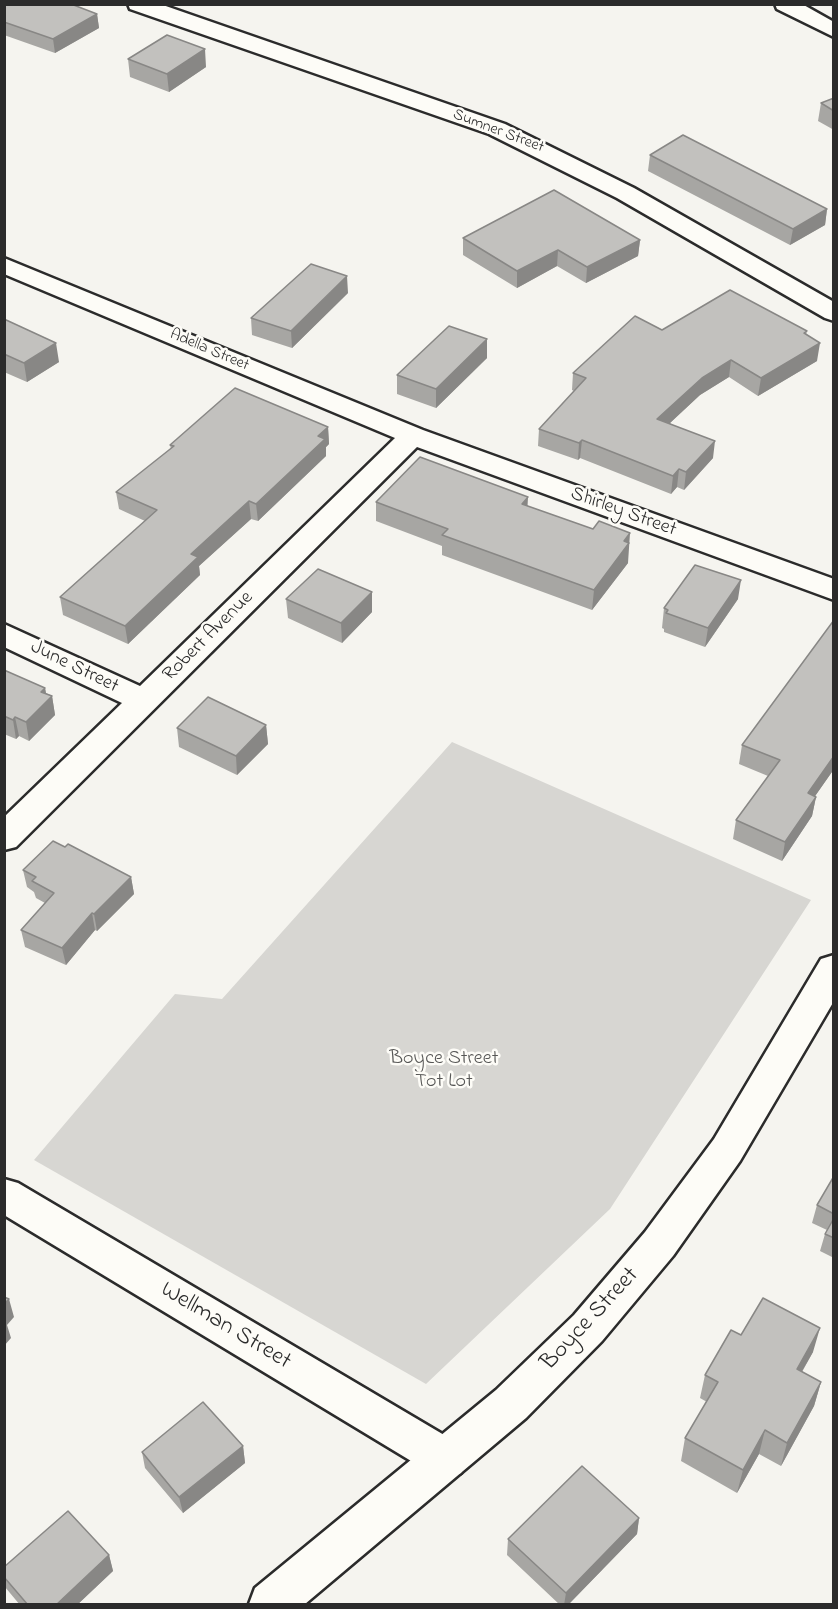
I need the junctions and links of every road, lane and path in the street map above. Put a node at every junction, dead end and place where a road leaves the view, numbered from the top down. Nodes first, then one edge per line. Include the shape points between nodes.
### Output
1 (138, 4) edge
2 (785, 4) edge
3 (834, 31) edge
4 (4, 265) edge
5 (834, 313) edge
6 (413, 436) junction
7 (834, 590) edge
8 (4, 634) edge
9 (144, 701) junction
10 (4, 838) edge
11 (834, 969) edge
12 (4, 1195) edge
13 (446, 1459) junction
14 (271, 1605) edge

1 - 5 street, Sumner Street via 497,129 546,150
2 - 3 street
4 - 6 street, Adella Street
6 - 7 street, Shirley Street
6 - 9 street, Robert Avenue
8 - 9 street, June Street
9 - 10 street, Robert Avenue
11 - 13 street, Boyce Street via 727,1150 659,1244 588,1328 511,1404
12 - 13 street, Wellman Street
13 - 14 street, Boyce Street

